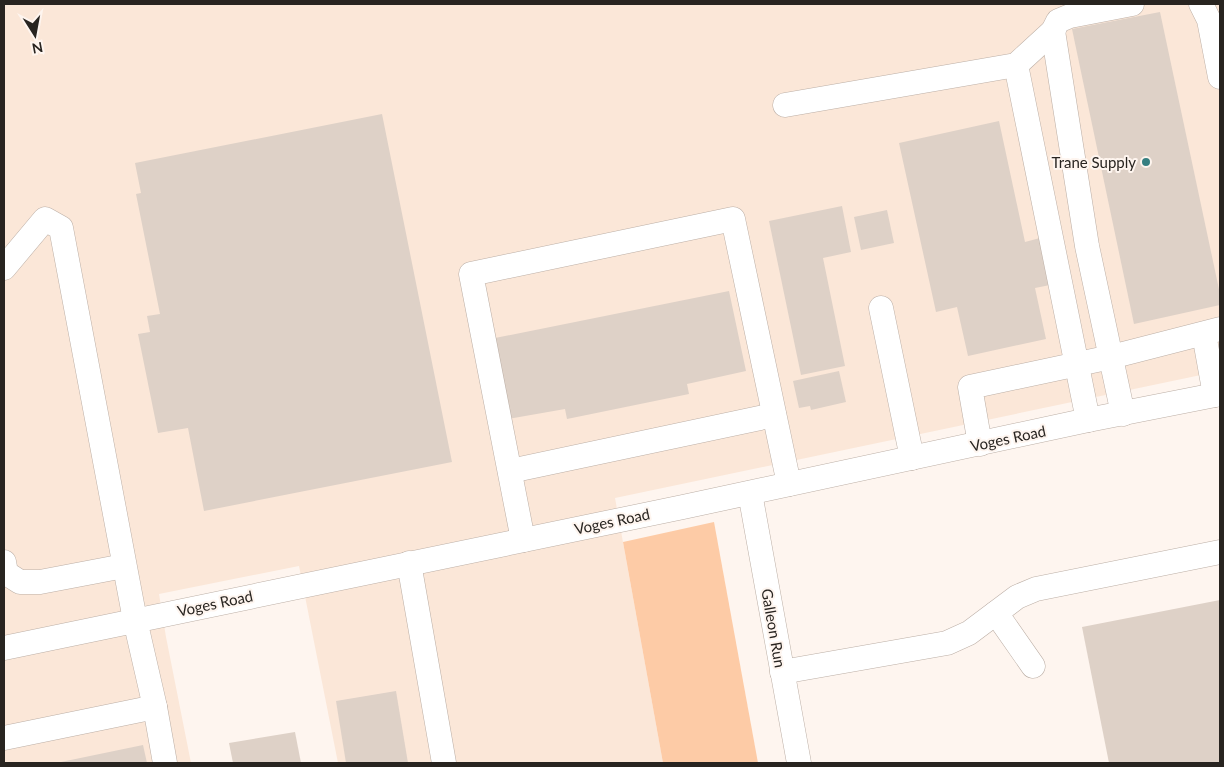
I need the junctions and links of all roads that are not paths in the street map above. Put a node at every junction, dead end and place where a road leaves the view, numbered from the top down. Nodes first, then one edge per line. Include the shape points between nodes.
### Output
1 (1132, 4) edge
2 (1210, 12) edge
3 (1053, 31) junction
4 (1016, 65) junction
5 (1220, 77) edge
6 (785, 105) dead end
7 (4, 268) edge
8 (881, 308) dead end
9 (1212, 331) edge
10 (1111, 357) junction
11 (1077, 364) junction
12 (1218, 395) edge
13 (1123, 414) junction
14 (774, 415) junction
15 (1088, 420) junction
16 (980, 444) junction
17 (912, 458) junction
18 (510, 471) junction
19 (789, 484) junction
20 (750, 493) junction
21 (523, 540) junction
22 (1220, 552) edge
23 (4, 562) edge
24 (409, 563) junction
25 (124, 566) junction
26 (996, 613) junction
27 (135, 620) junction
28 (4, 648) edge
29 (1033, 666) dead end
30 (782, 672) junction
31 (155, 707) junction
32 (4, 738) edge
33 (165, 763) edge
34 (444, 763) edge
35 (799, 763) edge

1 - 3 street via 1070,16 1058,21
2 - 5 street
3 - 4 street
3 - 10 street via 1087,246
4 - 6 street
4 - 11 street
7 - 25 street via 45,219 62,228
8 - 17 street
9 - 10 street
9 - 12 street
10 - 11 street
10 - 13 street
11 - 15 street
11 - 16 street via 970,387
12 - 13 street, Voges Road
13 - 15 street, Voges Road
14 - 18 street
14 - 18 street via 733,219 472,274
14 - 19 street
15 - 16 street, Voges Road
16 - 17 street, Voges Road
17 - 19 street, Voges Road
18 - 21 street
19 - 20 street, Voges Road
20 - 21 street, Voges Road
20 - 30 street, Galleon Run
21 - 24 street, Voges Road
22 - 26 street via 1036,589 1017,597
23 - 25 street via 6,573 20,582 40,582
24 - 27 street, Voges Road
24 - 34 street
25 - 27 street
26 - 29 street
26 - 30 street via 947,643
27 - 28 street, Voges Road
27 - 31 street
30 - 35 street, Galleon Run
31 - 32 street
31 - 33 street

